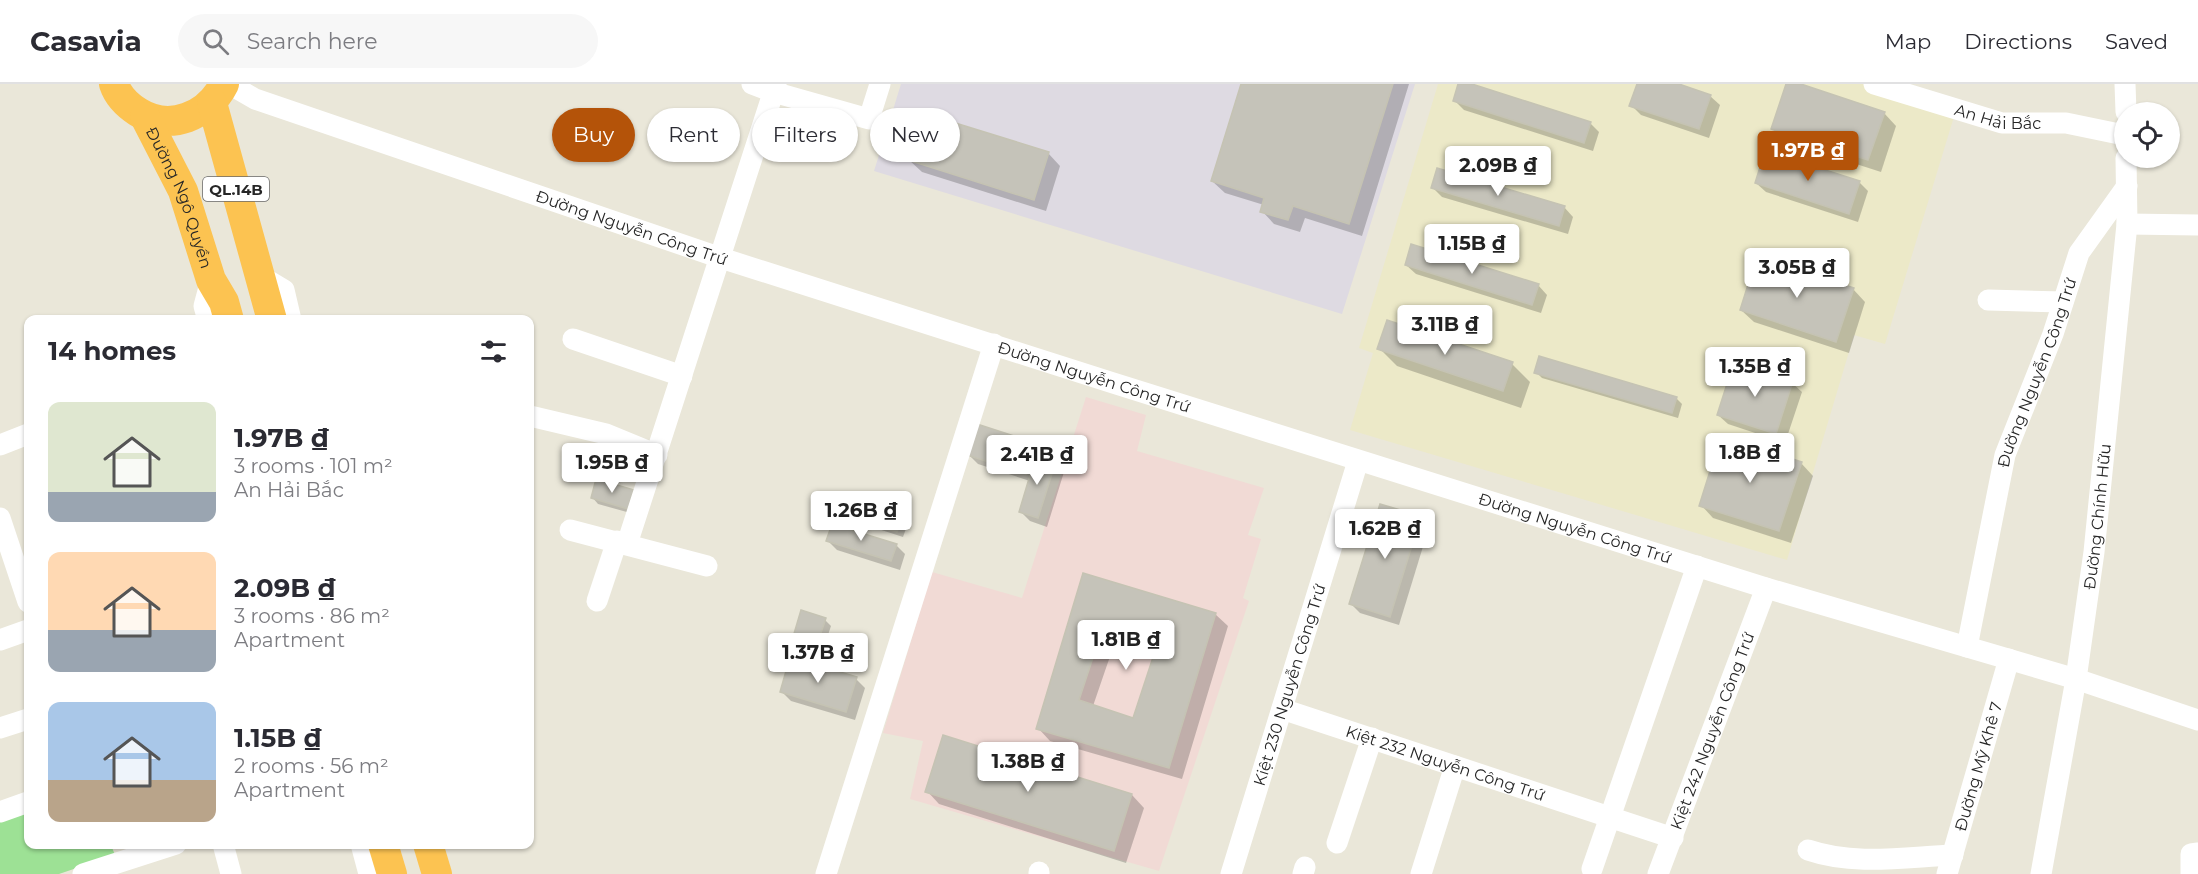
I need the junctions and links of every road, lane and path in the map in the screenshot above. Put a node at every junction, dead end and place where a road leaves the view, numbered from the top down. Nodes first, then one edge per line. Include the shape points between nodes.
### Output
1 (114, 84) edge
2 (752, 84) edge
3 (880, 84) edge
4 (1874, 84) edge
5 (2125, 84) edge
6 (775, 88) edge
7 (222, 90) edge
8 (2126, 102) edge
9 (145, 117) junction
10 (2114, 133) edge
11 (2126, 168) edge
12 (2127, 186) junction
13 (2127, 224) junction
14 (2198, 225) edge
15 (721, 258) junction
16 (260, 274) junction
17 (211, 280) junction
18 (1988, 300) dead end
19 (2063, 302) junction
20 (207, 315) edge
21 (228, 315) edge
22 (271, 315) edge
23 (290, 315) edge
24 (573, 339) dead end
25 (994, 344) junction
26 (682, 376) junction
27 (534, 417) edge
28 (24, 436) edge
29 (0, 445) edge
30 (657, 455) junction
31 (1358, 460) junction
32 (0, 518) edge
33 (570, 530) dead end
34 (622, 543) junction
35 (5, 549) edge
36 (707, 566) dead end
37 (1697, 566) junction
38 (1766, 588) junction
39 (24, 593) edge
40 (597, 601) dead end
41 (24, 631) edge
42 (0, 640) edge
43 (1967, 646) junction
44 (2009, 659) junction
45 (2076, 679) junction
46 (1282, 708) junction
47 (24, 720) edge
48 (2198, 720) edge
49 (0, 728) edge
50 (1372, 738) junction
51 (1455, 766) junction
52 (24, 803) edge
53 (0, 812) edge
54 (1610, 817) junction
55 (1673, 838) junction
56 (1337, 843) dead end
57 (159, 849) edge
58 (224, 849) edge
59 (362, 849) edge
60 (384, 849) edge
61 (430, 849) edge
62 (442, 849) edge
63 (1808, 850) dead end
64 (2198, 853) edge
65 (122, 860) edge
66 (1950, 864) edge
67 (1592, 869) dead end
68 (83, 874) edge
69 (231, 874) edge
70 (369, 874) edge
71 (392, 874) edge
72 (437, 874) edge
73 (450, 874) edge
74 (826, 874) edge
75 (1231, 874) edge
76 (1421, 874) edge
77 (1658, 874) edge
78 (2041, 874) edge
79 (2191, 874) edge

1 - 9 highway via 128,106
2 - 6 street
3 - 6 street via 869,119
4 - 10 street, An Hải Bắc via 2002,123 2066,123
5 - 8 street
6 - 15 street
7 - 9 highway via 198,114 181,120
7 - 15 street, Đường Nguyễn Công Trứ
7 - 16 highway, QL.14B
9 - 17 highway, Đường Ngô Quyền / QL.14B via 183,191
11 - 12 street, Đường Chính Hữu
12 - 13 street, Đường Chính Hữu
12 - 19 street, Đường Nguyễn Công Trứ via 2079,253
13 - 14 street
13 - 45 street, Đường Chính Hữu via 2094,552
15 - 25 street, Đường Nguyễn Công Trứ
15 - 26 street
16 - 22 highway, QL.14B
16 - 23 street via 284,290
17 - 20 street, Đường Ngô Quyền via 204,306
17 - 21 highway, Đường Ngô Quyền / QL.14B
18 - 19 street
19 - 43 street, Đường Nguyễn Công Trứ via 2005,455
24 - 26 street
25 - 31 street, Đường Nguyễn Công Trứ
25 - 74 street
26 - 30 street
27 - 30 street via 606,434
28 - 29 street
30 - 34 street
31 - 37 street, Đường Nguyễn Công Trứ
31 - 46 street, Kiệt 230 Nguyễn Công Trứ
32 - 35 street
33 - 34 street
34 - 36 street
34 - 40 street
35 - 39 street
37 - 38 street, Đường Nguyễn Công Trứ
37 - 54 street
38 - 43 street, Đường Nguyễn Công Trứ
38 - 55 street, Kiệt 242 Nguyễn Công Trứ
41 - 42 street
43 - 44 street, Đường Nguyễn Công Trứ
44 - 45 street, Đường Nguyễn Công Trứ
44 - 66 street, Đường Mỹ Khê 7
45 - 48 street, Đường Nguyễn Công Trứ
45 - 78 street, Đường Chính Hữu
46 - 50 street, Kiệt 232 Nguyễn Công Trứ
46 - 75 street, Kiệt 230 Nguyễn Công Trứ
47 - 49 street
50 - 51 street, Kiệt 232 Nguyễn Công Trứ
50 - 56 street
51 - 54 street, Kiệt 232 Nguyễn Công Trứ
51 - 76 street
52 - 53 street
54 - 55 street, Kiệt 232 Nguyễn Công Trứ
54 - 67 street
55 - 77 street, Kiệt 242 Nguyễn Công Trứ
57 - 65 street
58 - 69 street
59 - 70 street
60 - 71 highway
61 - 72 highway
62 - 73 street
63 - 66 street via 1864,860
64 - 79 street via 2191,854
65 - 68 street

